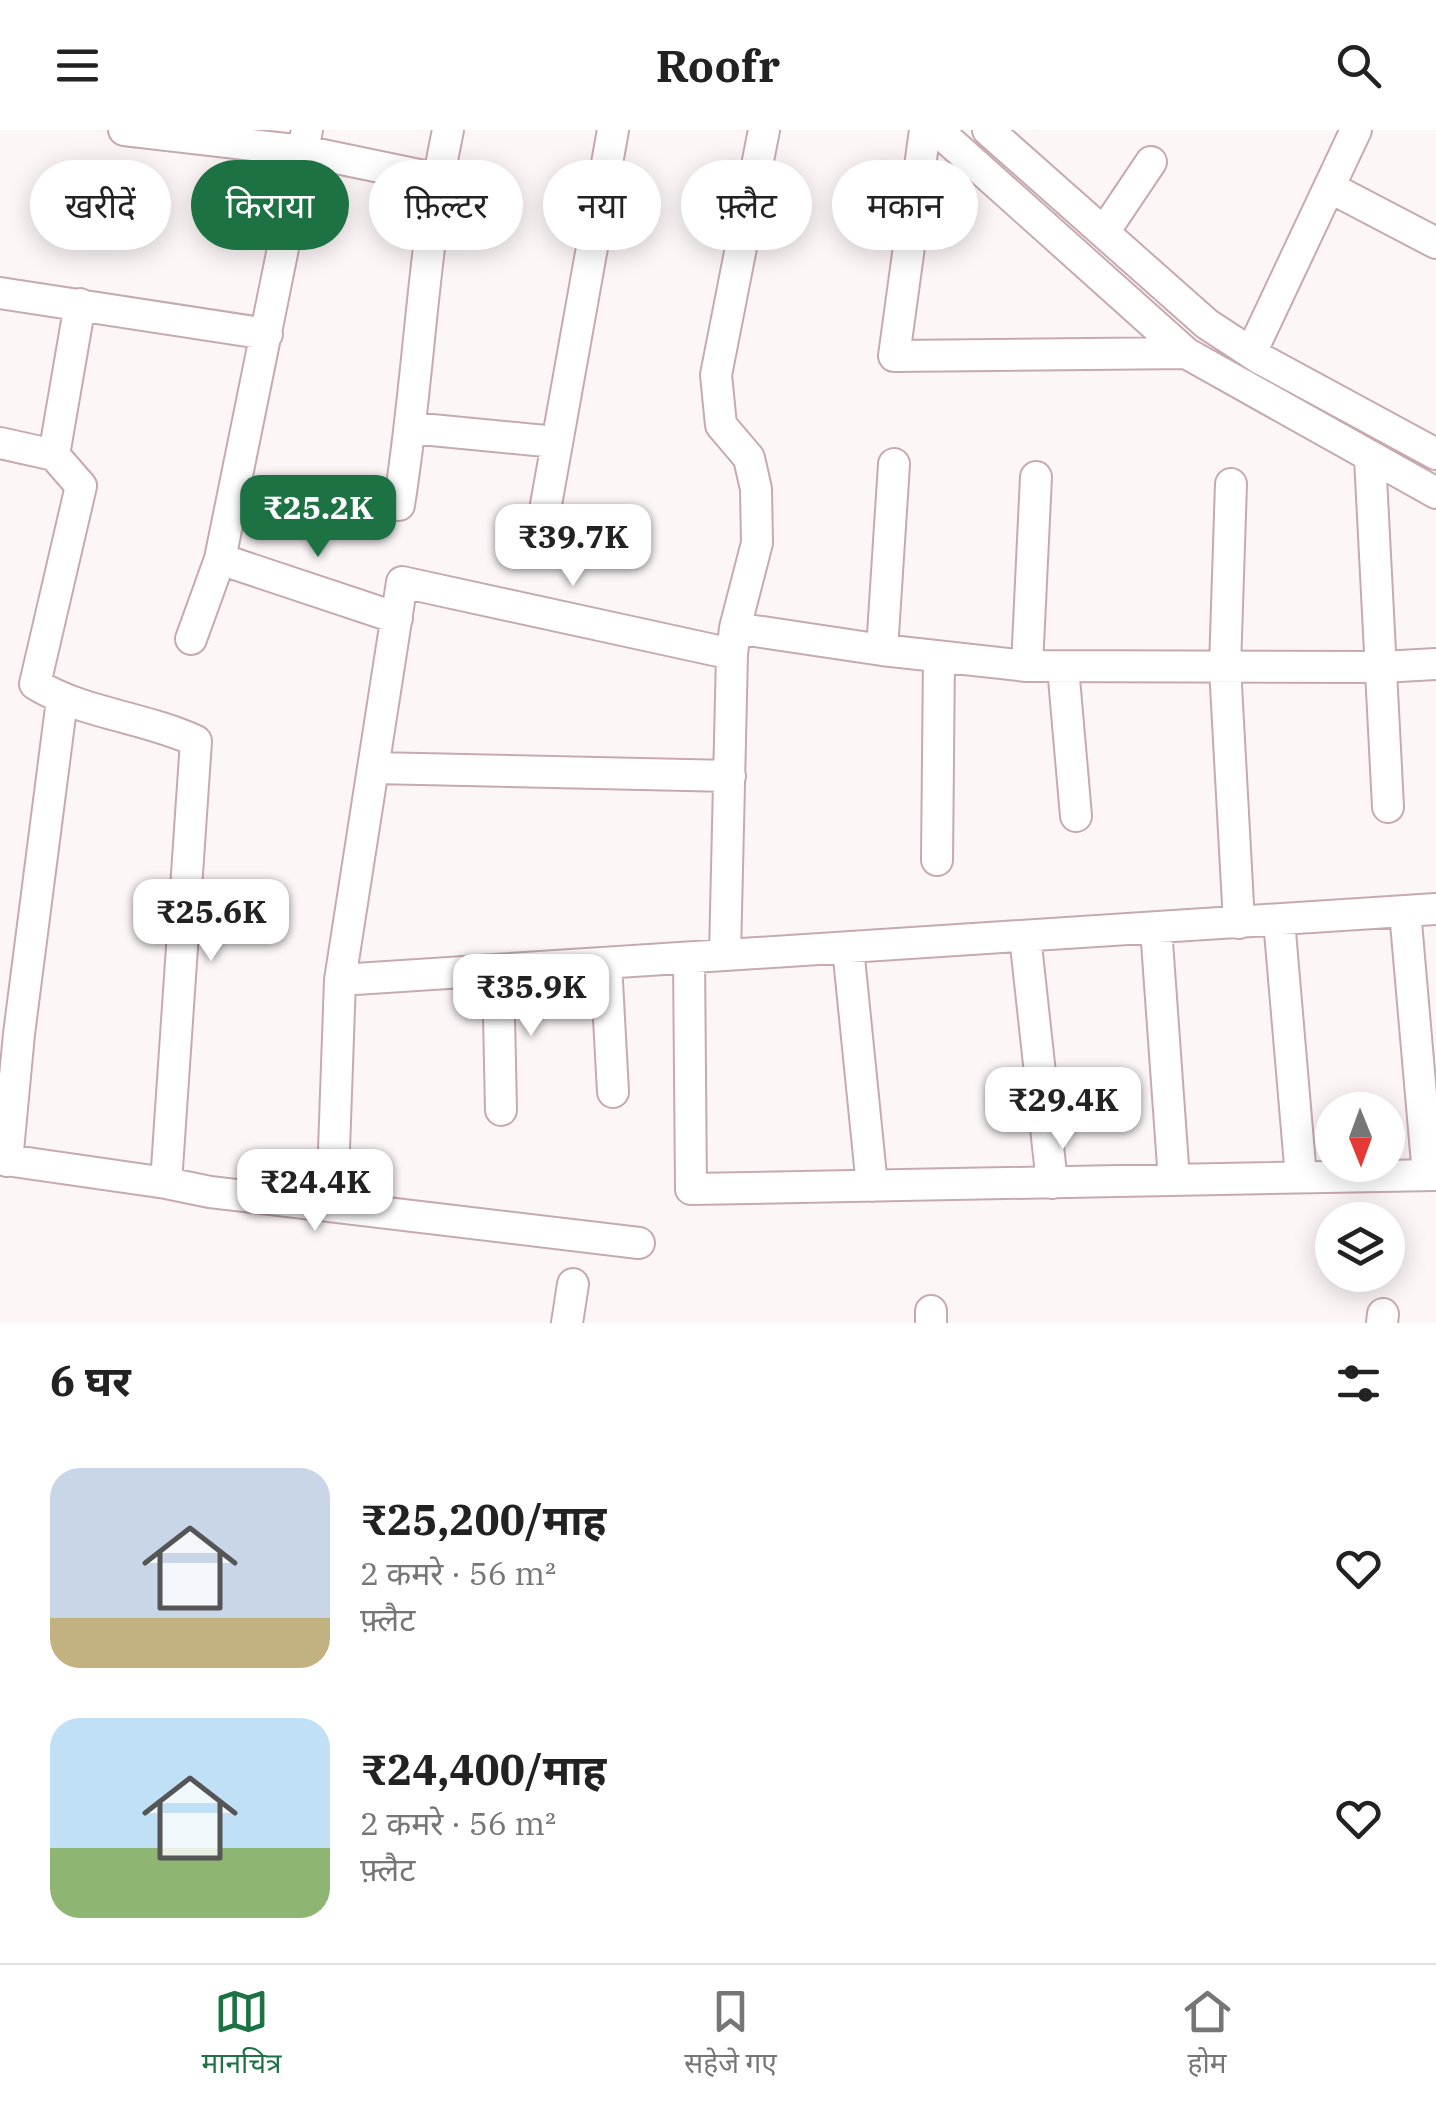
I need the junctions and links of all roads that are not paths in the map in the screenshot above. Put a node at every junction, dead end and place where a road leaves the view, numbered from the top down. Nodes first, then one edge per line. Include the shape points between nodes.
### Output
1 (124, 130) edge
2 (448, 130) edge
3 (613, 130) edge
4 (764, 130) edge
5 (925, 130) edge
6 (937, 130) edge
7 (988, 130) edge
8 (1356, 130) edge
9 (305, 140) edge
10 (373, 160) edge
11 (442, 160) edge
12 (1151, 162) dead end
13 (1329, 187) junction
14 (1104, 232) junction
15 (1436, 243) edge
16 (430, 250) edge
17 (0, 292) edge
18 (80, 304) junction
19 (267, 334) junction
20 (1251, 352) junction
21 (1186, 353) junction
22 (411, 428) junction
23 (556, 442) junction
24 (0, 443) edge
25 (1436, 454) edge
26 (54, 455) junction
27 (1370, 458) junction
28 (894, 464) dead end
29 (1036, 476) dead end
30 (1231, 484) dead end
31 (1436, 493) edge
32 (398, 505) dead end
33 (542, 527) dead end
34 (220, 558) junction
35 (397, 618) junction
36 (191, 640) dead end
37 (734, 641) junction
38 (882, 650) junction
39 (939, 657) junction
40 (1436, 664) edge
41 (1027, 666) junction
42 (1063, 667) junction
43 (1225, 667) junction
44 (1382, 667) junction
45 (62, 700) junction
46 (375, 768) junction
47 (730, 776) junction
48 (1388, 808) dead end
49 (1076, 816) dead end
50 (937, 860) dead end
51 (1421, 910) edge
52 (1278, 920) junction
53 (1239, 923) junction
54 (1156, 928) junction
55 (1025, 936) junction
56 (848, 948) junction
57 (725, 955) junction
58 (689, 958) junction
59 (606, 963) junction
60 (498, 970) junction
61 (340, 980) junction
62 (614, 1092) dead end
63 (501, 1110) dead end
64 (3, 1160) edge
65 (1432, 1175) edge
66 (1301, 1177) junction
67 (1174, 1180) junction
68 (1052, 1182) junction
69 (166, 1183) junction
70 (872, 1186) junction
71 (332, 1206) junction
72 (639, 1243) dead end
73 (573, 1284) dead end
74 (567, 1323) edge

1 - 9 street
2 - 11 street
3 - 23 street
4 - 37 street via 716,375 721,425 749,458 756,489 758,544
5 - 21 street via 894,356
6 - 21 street
7 - 14 street
8 - 13 street
9 - 10 street
9 - 19 street
12 - 14 street
13 - 15 street
13 - 20 street
14 - 20 street via 1208,324
16 - 22 street
17 - 18 street
18 - 19 street
18 - 26 street
19 - 34 street
20 - 25 street
21 - 27 street
22 - 23 street
22 - 32 street
23 - 33 street
24 - 26 street
26 - 45 street via 81,486 35,684
27 - 31 street
27 - 44 street
28 - 38 street
29 - 41 street
30 - 43 street
34 - 35 street
34 - 36 street
35 - 37 street via 402,582
35 - 46 street
37 - 38 street
37 - 47 street
38 - 39 street
39 - 41 street
39 - 50 street
40 - 44 street
41 - 42 street
42 - 43 street
42 - 49 street
43 - 44 street
43 - 53 street
44 - 48 street
45 - 64 street
45 - 69 street via 196,741
46 - 47 street
46 - 61 street
47 - 57 street
51 - 52 street
51 - 65 street
52 - 53 street
52 - 66 street
53 - 54 street
54 - 55 street
54 - 67 street
55 - 56 street
55 - 68 street
56 - 57 street
56 - 70 street
57 - 58 street
58 - 59 street
58 - 70 street via 691,1189
59 - 60 street
59 - 62 street
60 - 61 street
60 - 63 street
61 - 71 street
64 - 69 street
65 - 66 street
66 - 67 street
67 - 68 street
68 - 70 street
69 - 71 street
71 - 72 street
73 - 74 street

